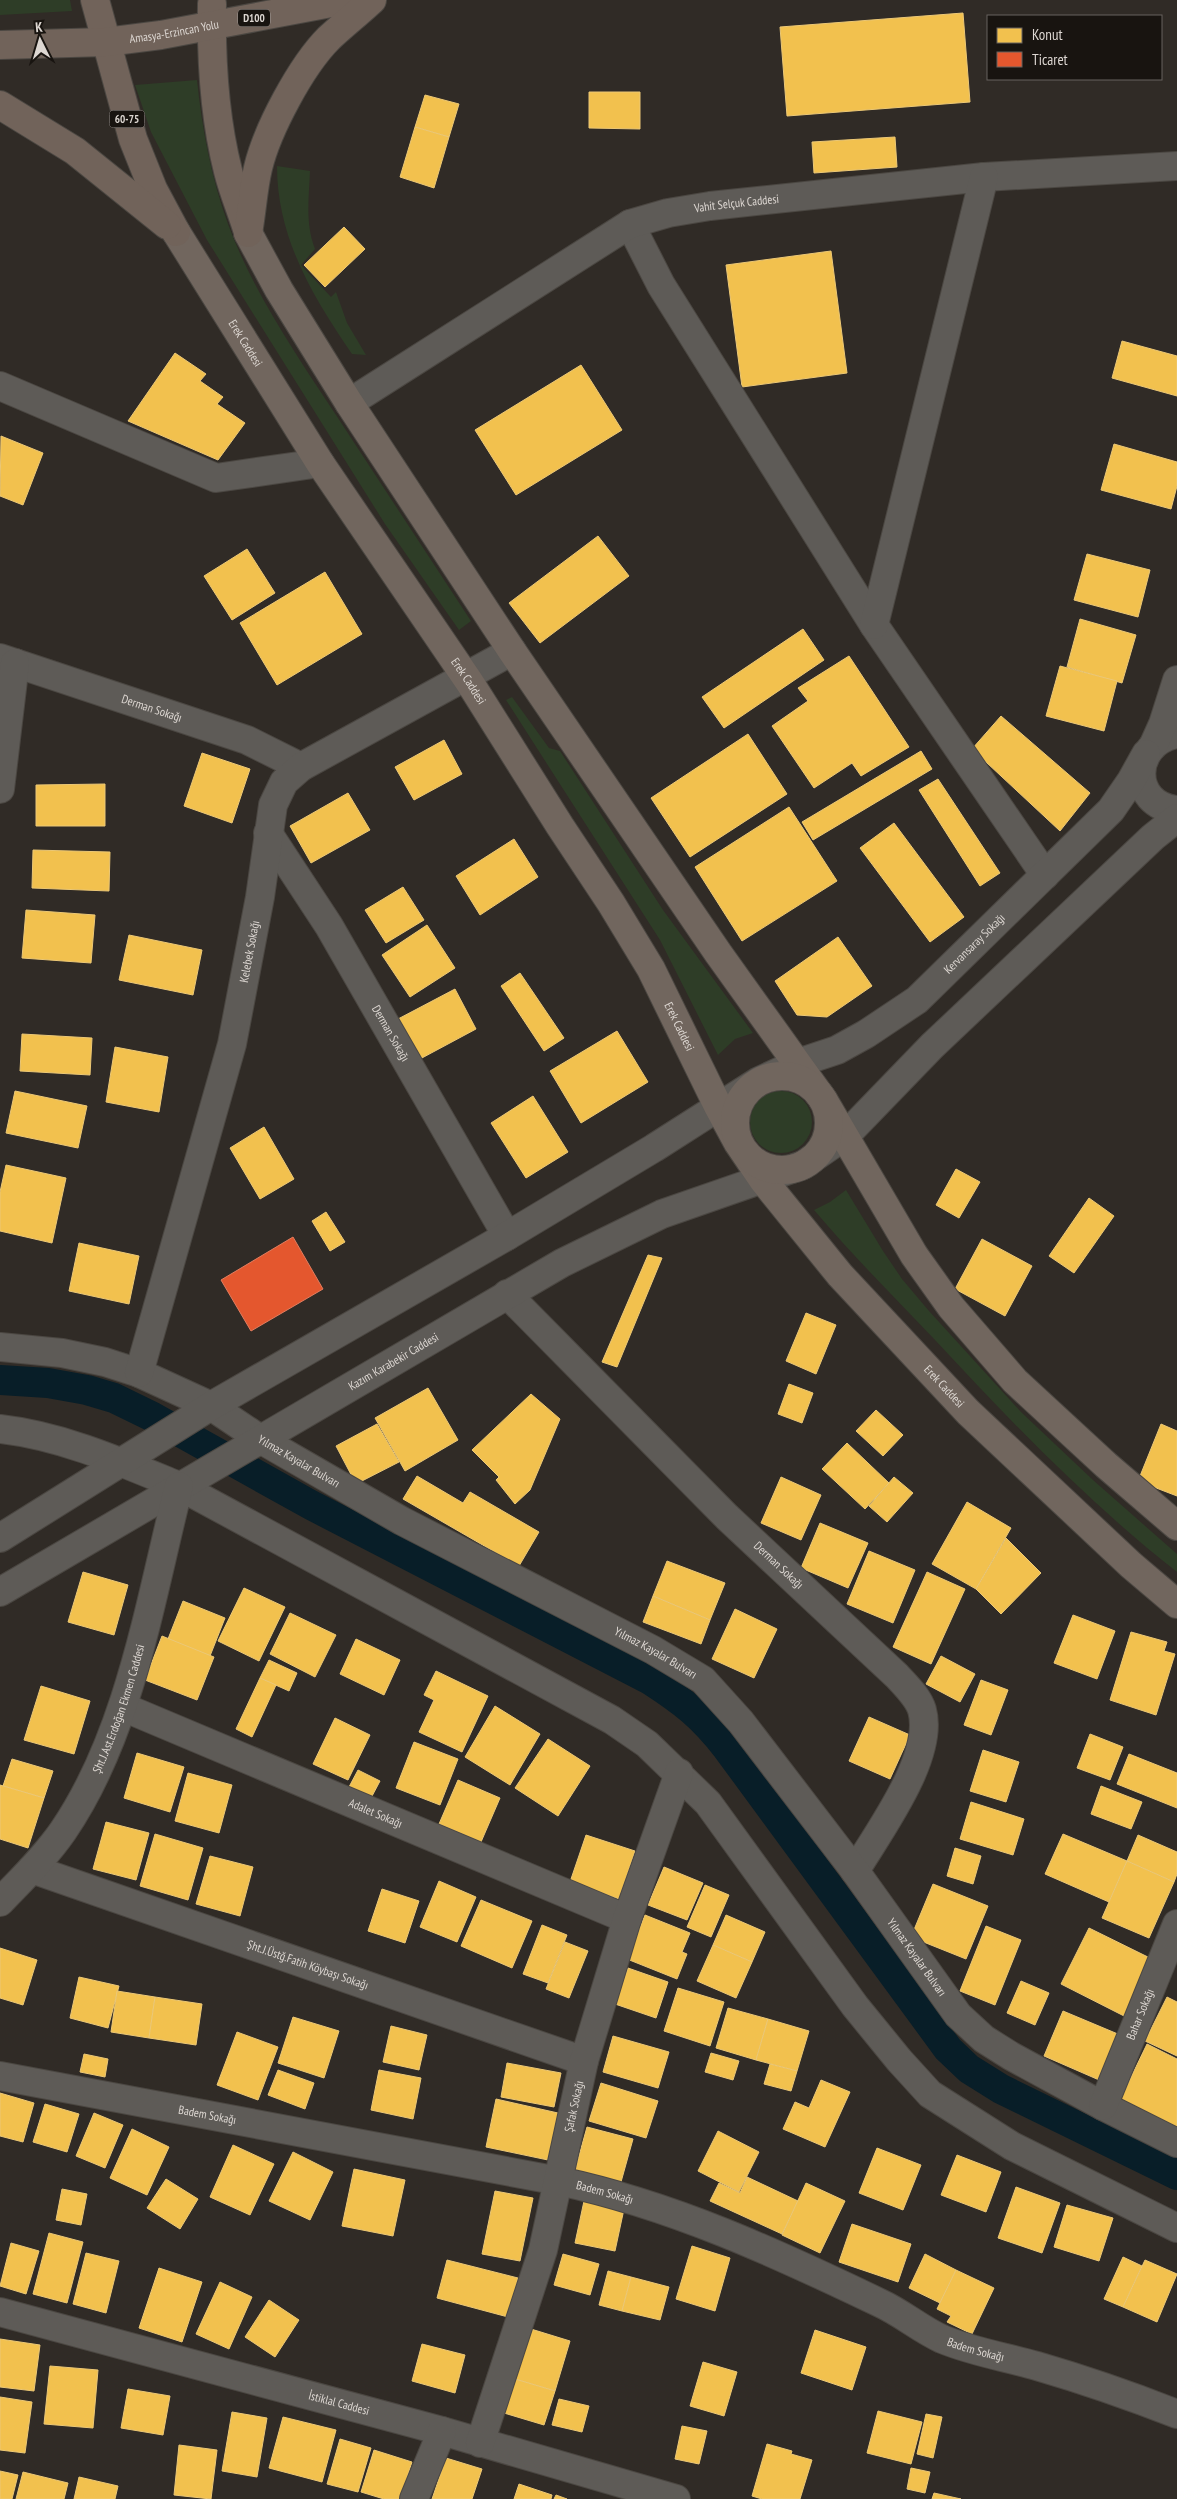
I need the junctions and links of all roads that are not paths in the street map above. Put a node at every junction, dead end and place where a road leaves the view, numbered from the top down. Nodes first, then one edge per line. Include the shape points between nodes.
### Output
1 (97, 0) edge
2 (347, 0) edge
3 (372, 0) edge
4 (212, 10) edge
5 (161, 35) junction
6 (106, 42) junction
7 (0, 45) edge
8 (0, 105) edge
9 (1177, 166) edge
10 (984, 177) junction
11 (630, 224) junction
12 (176, 232) junction
13 (248, 233) junction
14 (0, 386) edge
15 (349, 402) junction
16 (320, 464) junction
17 (874, 625) junction
18 (512, 651) junction
19 (8, 660) edge
20 (466, 676) junction
21 (1177, 680) edge
22 (1159, 744) edge
23 (301, 767) junction
24 (0, 789) edge
25 (1177, 810) edge
26 (1177, 818) edge
27 (268, 833) junction
28 (1045, 875) junction
29 (798, 1062) junction
30 (759, 1081) junction
31 (824, 1101) junction
32 (718, 1106) junction
33 (845, 1136) junction
34 (738, 1143) junction
35 (803, 1166) junction
36 (763, 1180) junction
37 (507, 1236) junction
38 (507, 1294) junction
39 (0, 1347) edge
40 (139, 1374) junction
41 (211, 1406) junction
42 (0, 1429) edge
43 (260, 1439) junction
44 (120, 1462) junction
45 (179, 1486) junction
46 (1177, 1526) edge
47 (0, 1538) edge
48 (0, 1592) edge
49 (1177, 1604) edge
50 (123, 1707) junction
51 (679, 1773) junction
52 (32, 1869) junction
53 (856, 1871) junction
54 (0, 1902) edge
55 (627, 1918) junction
56 (1177, 1924) edge
57 (584, 2061) junction
58 (0, 2076) edge
59 (1103, 2106) junction
60 (1177, 2143) edge
61 (559, 2181) junction
62 (1177, 2228) edge
63 (0, 2312) edge
64 (1177, 2414) edge
65 (442, 2431) junction
66 (480, 2443) junction
67 (414, 2499) edge
68 (676, 2499) edge

1 - 5 highway via 117,22 136,31
1 - 6 highway, 60-75
2 - 4 highway, Amasya-Erzincan Yolu / D100
3 - 13 highway via 328,39 310,61 279,116 258,167
4 - 5 highway, Amasya-Erzincan Yolu via 178,30
4 - 13 highway via 222,141 228,172
5 - 6 highway, Amasya-Erzincan Yolu
6 - 7 highway, Amasya-Erzincan Yolu
6 - 12 highway, 60-75 via 143,165
8 - 12 highway via 75,151
9 - 10 street, Vahit Selçuk Caddesi
10 - 11 street, Vahit Selçuk Caddesi via 710,206
10 - 17 street
11 - 15 street, Vahit Selçuk Caddesi
11 - 17 street via 661,285
12 - 16 main road, Erek Caddesi / 60-75
13 - 15 main road via 279,290
14 - 16 street via 216,478
15 - 18 main road
16 - 20 main road, Erek Caddesi / 60-75
17 - 28 street
18 - 20 street, Kelebek Sokağı
18 - 29 main road via 718,953
19 - 23 street, Derman Sokağı via 247,740
19 - 24 street
20 - 23 street, Kelebek Sokağı
20 - 32 main road, Erek Caddesi / 60-75 via 651,969
21 - 22 street
22 - 25 street via 1142,766 1145,790 1163,807
22 - 28 street, Kervansaray Sokağı via 1115,805
23 - 27 street, Kelebek Sokağı via 284,782 273,805
26 - 33 street via 932,1046
27 - 37 street, Derman Sokağı via 329,926
27 - 40 street, Kelebek Sokağı via 260,897 232,1044
28 - 29 street, Kervansaray Sokağı via 917,1000 836,1050
29 - 30 street, Kervansaray Sokağı
29 - 31 main road
30 - 31 main road via 774,1076 803,1080
30 - 32 street
30 - 34 main road, Erek Caddesi / 60-75 via 739,1101 734,1129
31 - 33 main road
31 - 35 main road via 829,1115 827,1137 816,1157
32 - 34 main road, Erek Caddesi / 60-75
32 - 37 street
33 - 35 street
33 - 46 main road via 914,1255 950,1307 1015,1381
34 - 35 main road, Erek Caddesi / 60-75 via 747,1156 773,1170
34 - 36 main road, Erek Caddesi / 60-75
35 - 36 street, Kazım Karabekir Caddesi
36 - 38 street, Kazım Karabekir Caddesi via 640,1224
36 - 49 main road, Erek Caddesi / 60-75 via 840,1275 968,1412
37 - 41 street
38 - 43 street, Kazım Karabekir Caddesi
38 - 53 street, Derman Sokağı via 727,1518 913,1694 922,1709 925,1728 921,1752 910,1779
39 - 40 street, Yılmaz Kayalar Bulvarı via 62,1353 106,1362
40 - 41 street, Yılmaz Kayalar Bulvarı
41 - 43 street, Yılmaz Kayalar Bulvarı
41 - 44 street
42 - 44 street via 56,1441
43 - 45 street, Kazım Karabekir Caddesi
43 - 53 street, Yılmaz Kayalar Bulvarı via 402,1522 653,1650 703,1680 741,1722
44 - 45 street
44 - 47 street
45 - 48 street, Kazım Karabekir Caddesi
45 - 50 street, Şht.J.Ast.Erdoğan Ekmen Caddesi
45 - 51 street via 612,1720 647,1744
50 - 52 street, Şht.J.Ast.Erdoğan Ekmen Caddesi via 98,1769 82,1798 63,1831
50 - 55 street, Adalet Sokağı
51 - 55 street, Şafak Sokağı
51 - 62 street via 708,1803 854,2006 930,2094 1012,2146
52 - 54 street, Şht.J.Ast.Erdoğan Ekmen Caddesi
52 - 57 street, Şht.J.Üstğ.Fatih Köybaşı Sokağı
53 - 59 street, Yılmaz Kayalar Bulvarı via 930,1978 958,2014 984,2039
55 - 57 street, Şafak Sokağı
56 - 59 street, Bahar Sokağı
57 - 61 street, Şafak Sokağı
58 - 61 street, Badem Sokağı
59 - 60 street, Yılmaz Kayalar Bulvarı
61 - 64 street, Badem Sokağı via 642,2202 733,2235 884,2304 943,2339 1108,2388
61 - 66 street, Şafak Sokağı via 543,2250
63 - 65 street, İstiklal Caddesi
65 - 66 street, İstiklal Caddesi
65 - 67 street
66 - 68 street, İstiklal Caddesi

